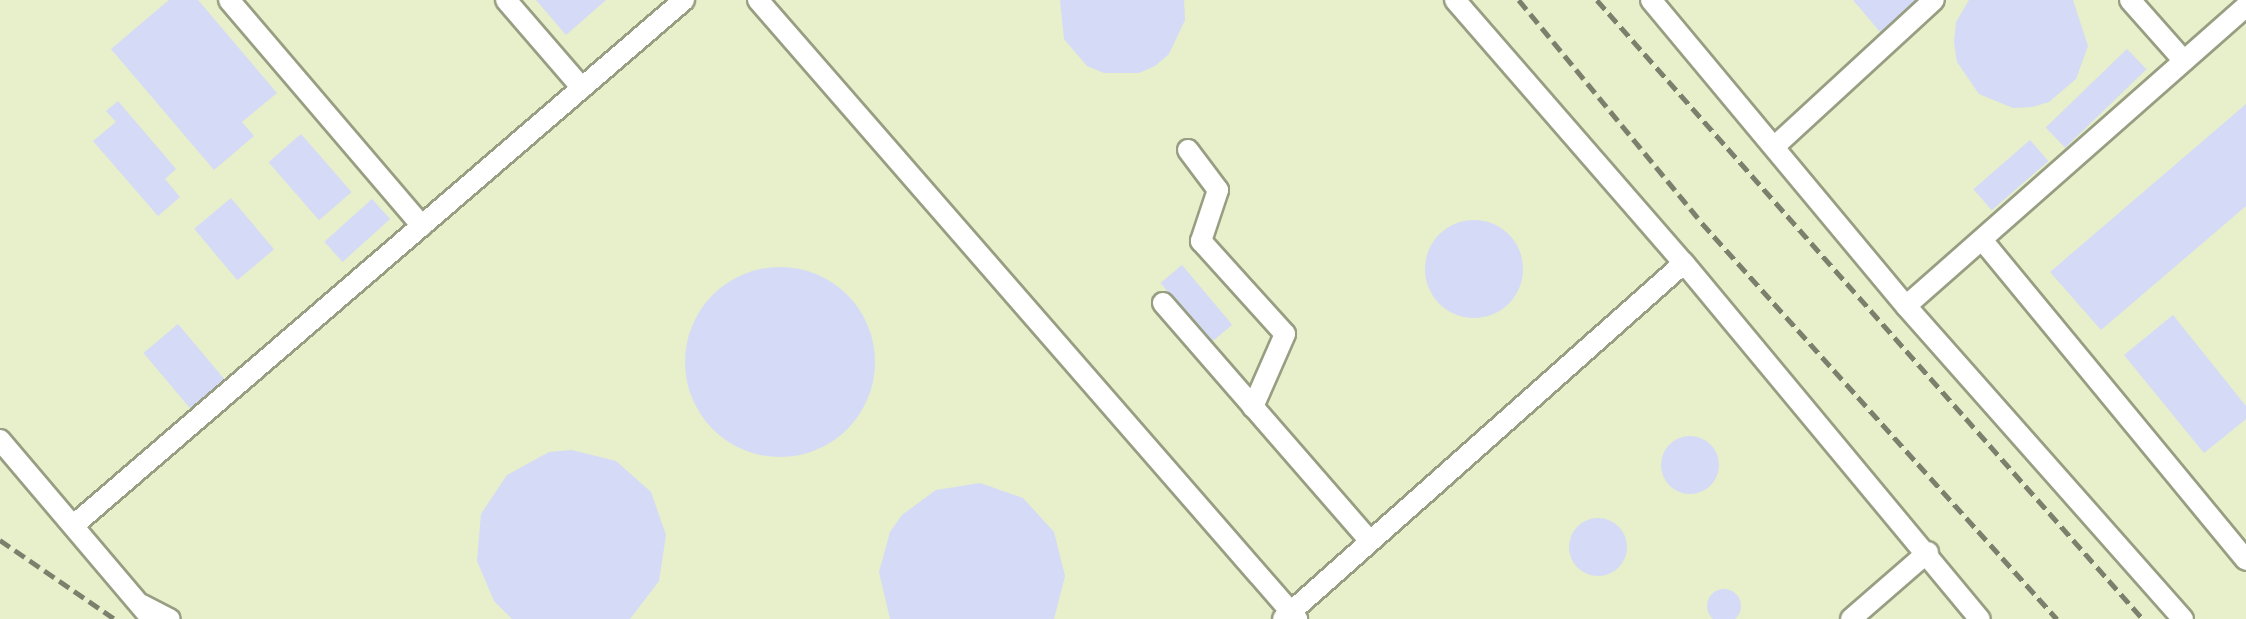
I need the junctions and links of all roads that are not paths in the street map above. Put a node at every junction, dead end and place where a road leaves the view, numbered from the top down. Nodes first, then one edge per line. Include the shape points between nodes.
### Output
1 (228, 0) edge
2 (506, 0) edge
3 (684, 0) edge
4 (758, 0) edge
5 (1455, 0) edge
6 (1651, 0) edge
7 (1934, 0) edge
8 (2130, 0) edge
9 (2246, 6) edge
10 (2184, 61) junction
11 (582, 88) junction
12 (1774, 147) junction
13 (1188, 150) dead end
14 (422, 226) junction
15 (1983, 241) junction
16 (1684, 263) junction
17 (1162, 303) dead end
18 (1906, 306) junction
19 (1253, 407) junction
20 (0, 440) edge
21 (74, 525) junction
22 (1370, 541) junction
23 (1928, 552) junction
24 (2246, 561) edge
25 (137, 602) junction
26 (1290, 617) edge
27 (152, 619) edge
28 (170, 619) edge
29 (1851, 619) edge
30 (1980, 619) edge
31 (2183, 619) edge

1 - 14 lane
2 - 11 lane
3 - 11 lane
4 - 26 lane
5 - 16 lane
6 - 12 lane
7 - 12 lane
8 - 10 lane
9 - 10 lane
10 - 15 lane
11 - 14 lane
12 - 18 lane
13 - 19 lane via 1218,190 1201,241 1285,334
14 - 21 lane
15 - 18 lane
15 - 24 lane
16 - 22 lane
16 - 23 lane
17 - 19 lane
18 - 31 lane
19 - 22 lane
20 - 21 lane
21 - 25 lane
22 - 26 lane
23 - 29 lane
23 - 30 lane
25 - 27 lane
25 - 28 lane

